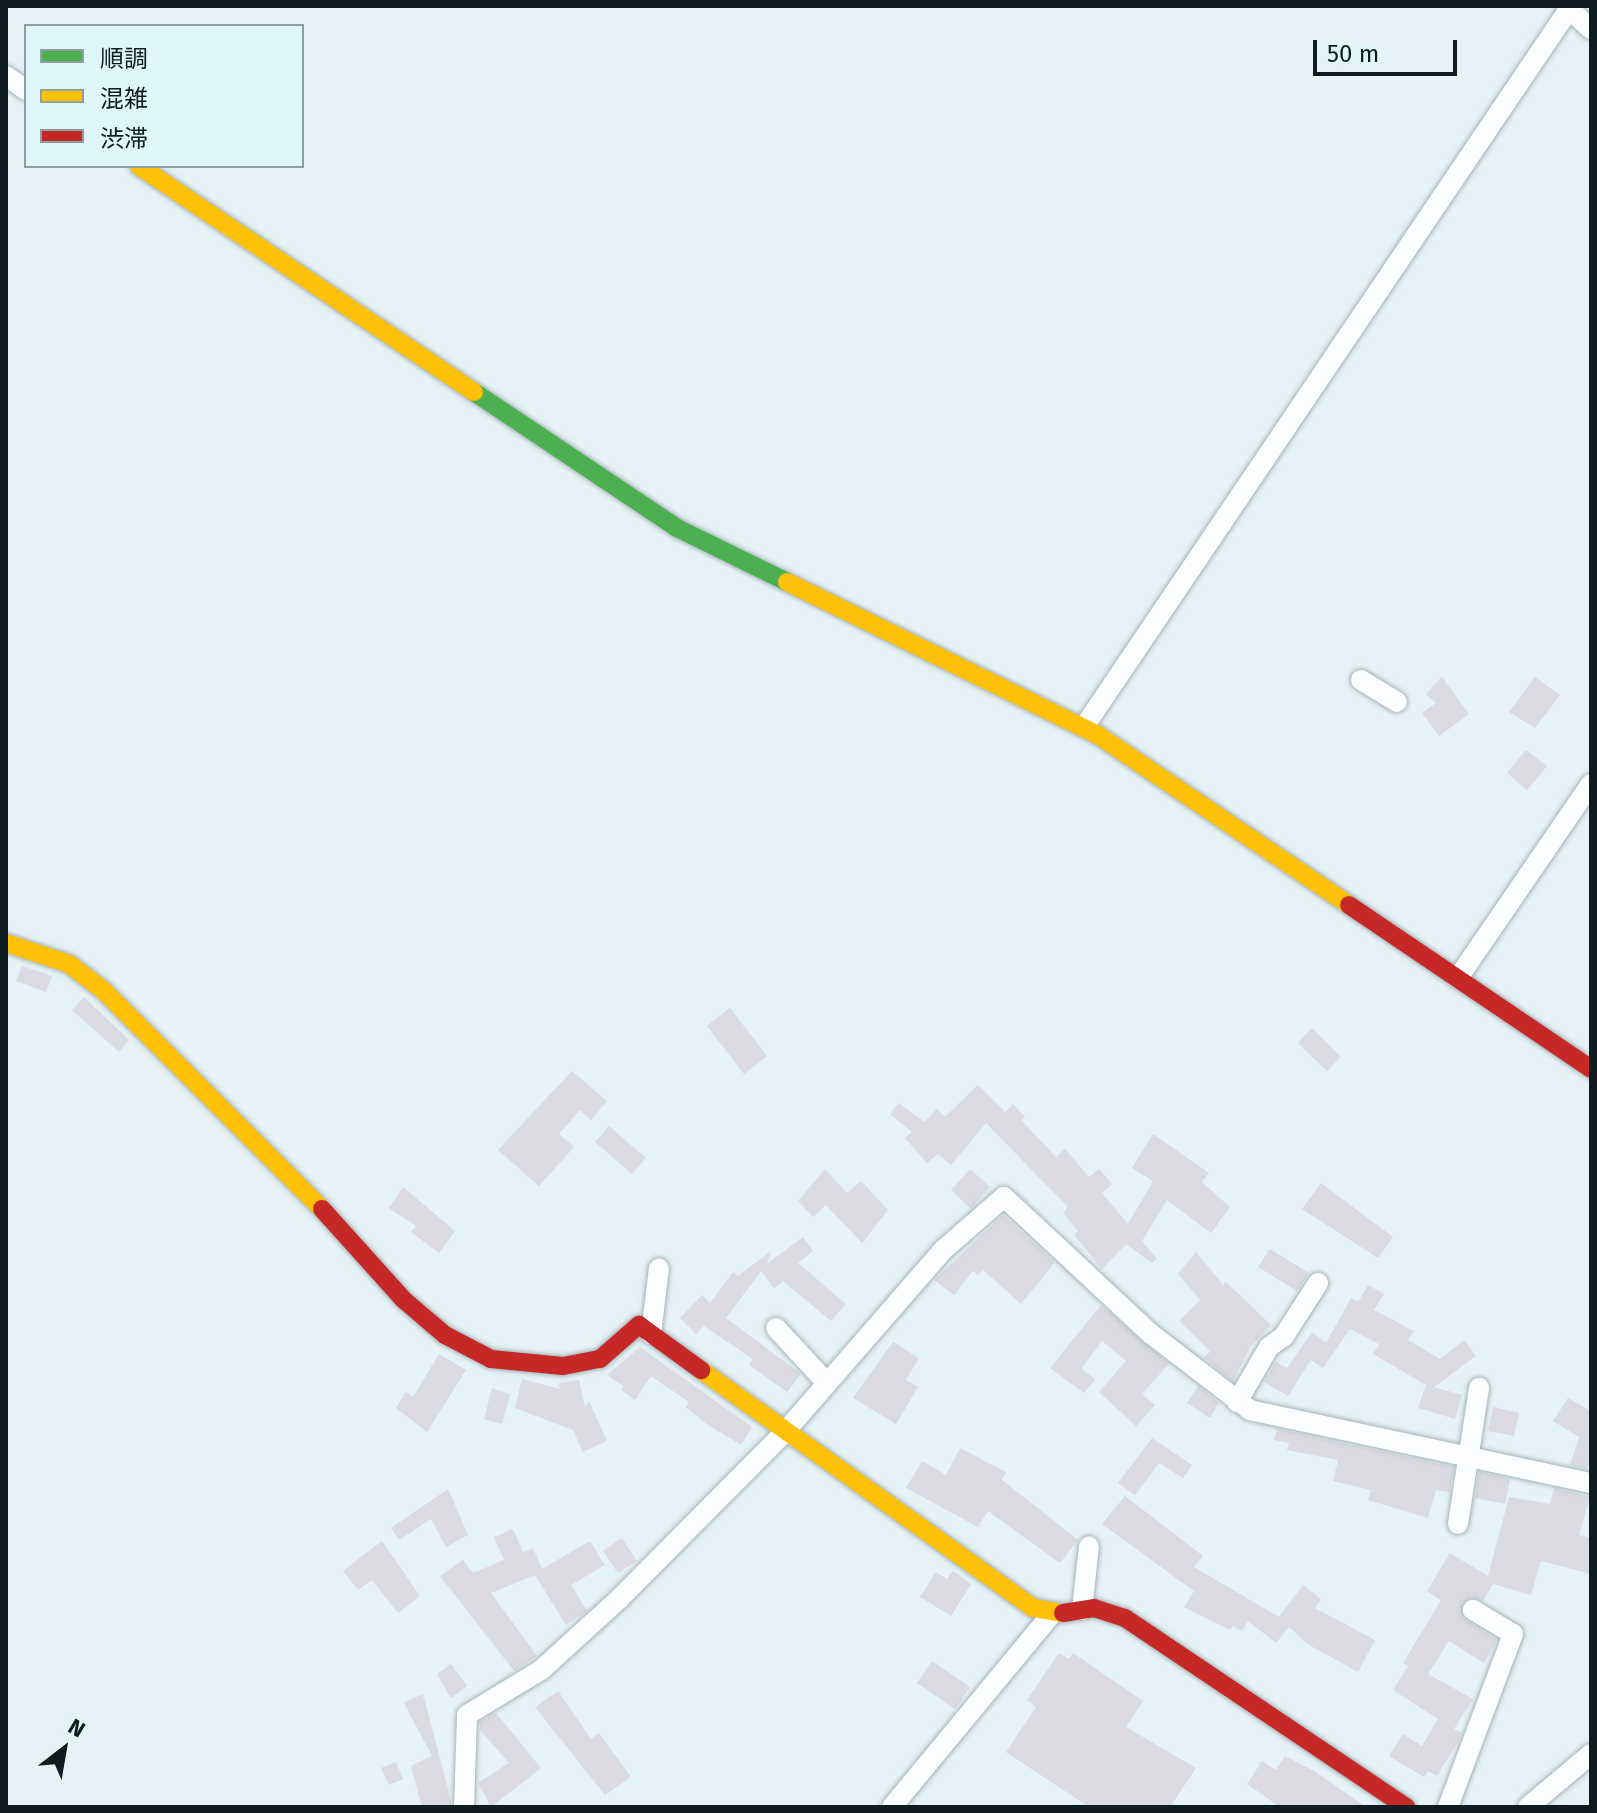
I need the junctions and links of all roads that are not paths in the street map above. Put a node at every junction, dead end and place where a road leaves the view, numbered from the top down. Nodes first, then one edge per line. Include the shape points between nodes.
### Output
1 (1568, 7) edge
2 (1591, 29) edge
3 (6, 76) edge
4 (24, 89) edge
5 (142, 168) edge
6 (1361, 680) dead end
7 (1397, 702) dead end
8 (1084, 727) junction
9 (1591, 784) edge
10 (6, 943) edge
11 (1458, 978) junction
12 (1591, 1069) edge
13 (659, 1268) dead end
14 (1318, 1283) dead end
15 (776, 1328) dead end
16 (651, 1334) junction
17 (827, 1383) junction
18 (1479, 1388) dead end
19 (1237, 1402) junction
20 (784, 1433) junction
21 (1464, 1456) junction
22 (1591, 1483) edge
23 (1458, 1524) dead end
24 (1089, 1546) dead end
25 (1082, 1610) junction
26 (1473, 1610) dead end
27 (1051, 1615) junction
28 (1591, 1754) edge
29 (464, 1807) edge
30 (892, 1807) edge
31 (1406, 1807) edge
32 (1448, 1807) edge
33 (1528, 1807) edge

1 - 2 street
1 - 8 street
3 - 4 street
5 - 8 street via 677,528
6 - 7 street
8 - 11 street
9 - 11 street
10 - 16 street via 69,964 93,981 313,1199 404,1300 445,1335 491,1359 563,1366 600,1359 639,1325
11 - 12 street
13 - 16 street
14 - 19 street via 1284,1336 1269,1347
15 - 17 street
16 - 20 street
17 - 19 street via 942,1251 1004,1197 1151,1334
17 - 20 street
18 - 21 street
19 - 21 street via 1250,1410
20 - 27 street
20 - 29 street via 583,1634 541,1670 467,1715
21 - 22 street
21 - 23 street
24 - 25 street
25 - 27 street
25 - 31 street via 1109,1609 1125,1618
26 - 32 street via 1513,1634
27 - 30 street
28 - 33 street

